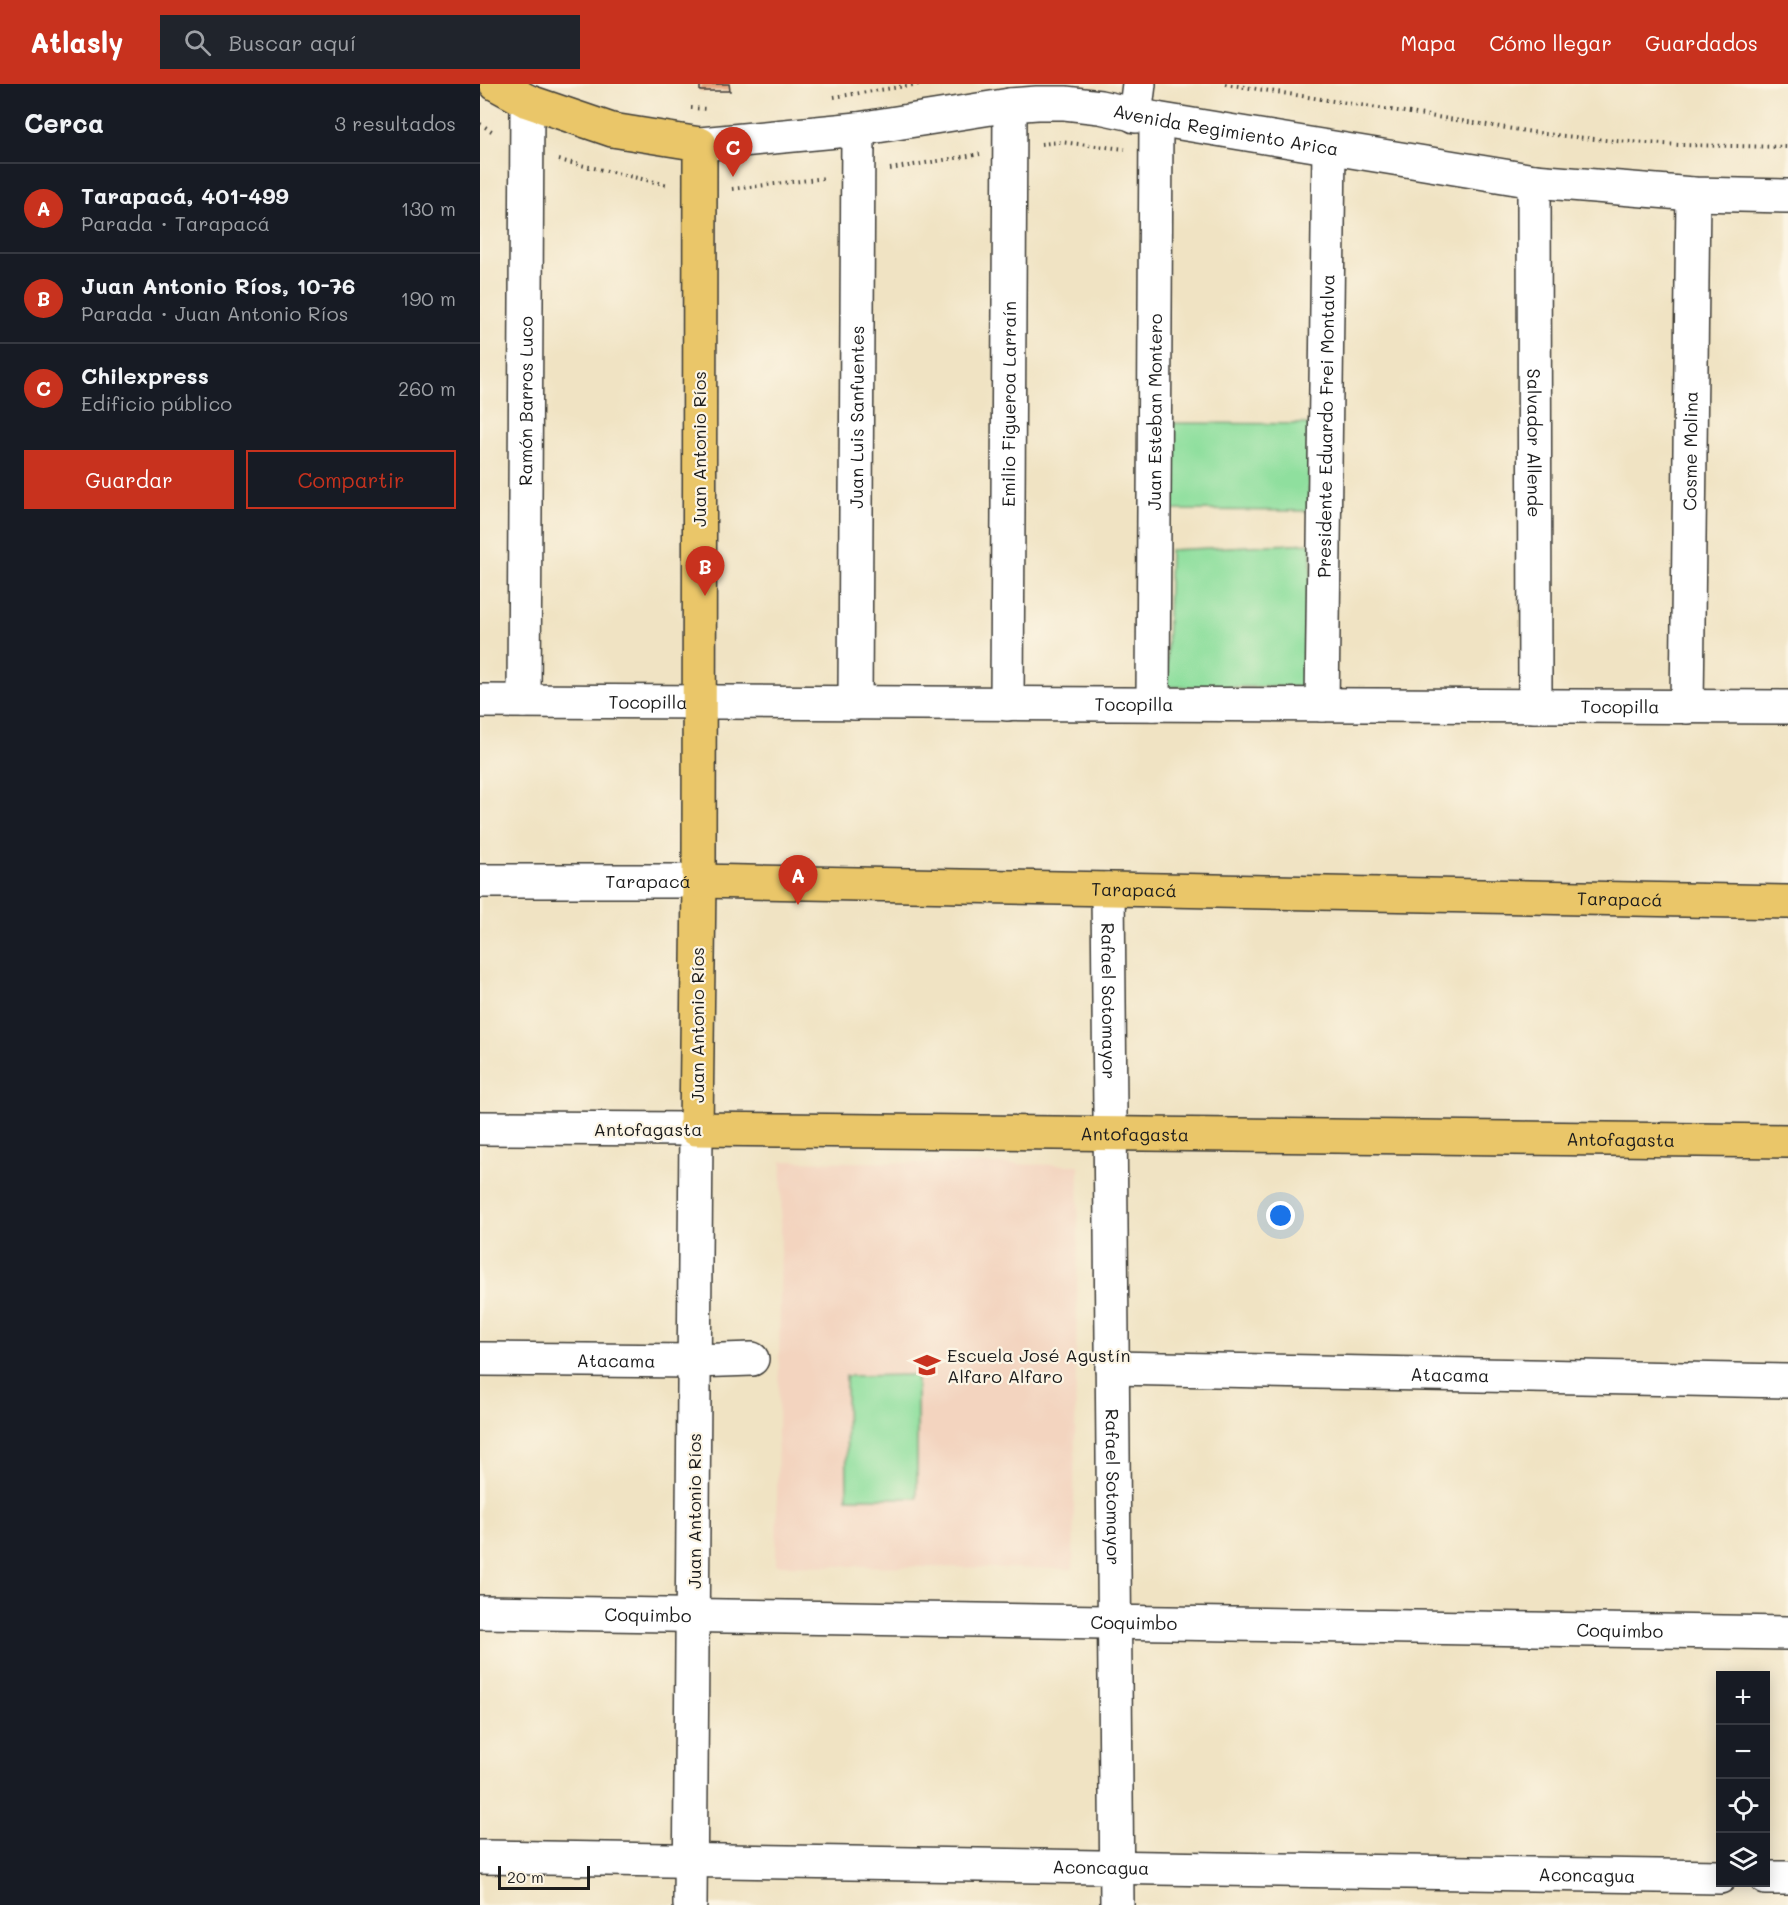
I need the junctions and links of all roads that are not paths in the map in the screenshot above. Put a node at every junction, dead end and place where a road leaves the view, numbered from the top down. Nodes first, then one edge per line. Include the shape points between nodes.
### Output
1 (496, 84) edge
2 (527, 101) junction
3 (1010, 105) junction
4 (1144, 106) edge
5 (858, 129) junction
6 (700, 144) junction
7 (1329, 148) junction
8 (1534, 181) junction
9 (1693, 194) junction
10 (1788, 196) edge
11 (480, 701) edge
12 (524, 701) junction
13 (699, 702) junction
14 (855, 703) junction
15 (1007, 704) junction
16 (1153, 704) junction
17 (1322, 705) junction
18 (1535, 706) junction
19 (1687, 707) junction
20 (1788, 707) edge
21 (480, 881) edge
22 (699, 881) junction
23 (1108, 889) junction
24 (1788, 902) edge
25 (480, 1128) edge
26 (696, 1129) junction
27 (1110, 1133) junction
28 (1788, 1141) edge
29 (480, 1359) edge
30 (752, 1359) dead end
31 (695, 1361) junction
32 (1112, 1368) junction
33 (1788, 1381) edge
34 (480, 1612) edge
35 (693, 1616) junction
36 (1114, 1623) junction
37 (1788, 1633) edge
38 (480, 1857) edge
39 (691, 1860) junction
40 (1117, 1867) junction
41 (1716, 1877) edge
42 (1770, 1878) edge
43 (1788, 1878) edge
44 (690, 1905) edge
45 (1117, 1905) edge

1 - 2 main road, Avenida Regimiento Arica
2 - 6 main road, Avenida Regimiento Arica via 612,130
2 - 12 street, Ramón Barros Luco
3 - 4 street, Avenida Regimiento Arica
3 - 5 street, Avenida Regimiento Arica
3 - 15 street, Emilio Figueroa Larraín
4 - 7 street, Avenida Regimiento Arica
4 - 16 street, Juan Esteban Montero
5 - 6 street, Avenida Regimiento Arica
5 - 14 street, Juan Luis Sanfuentes
6 - 13 main road, Juan Antonio Ríos
7 - 8 street, Avenida Regimiento Arica
7 - 17 street, Presidente Eduardo Frei Montalva
8 - 9 street, Avenida Regimiento Arica
8 - 18 street, Salvador Allende
9 - 10 street, Avenida Regimiento Arica
9 - 19 street, Cosme Molina
11 - 12 street, Tocopilla
12 - 13 street, Tocopilla
13 - 14 street, Tocopilla
13 - 22 main road, Juan Antonio Ríos
14 - 15 street, Tocopilla
15 - 16 street, Tocopilla
16 - 17 street, Tocopilla
17 - 18 street, Tocopilla
18 - 19 street, Tocopilla
19 - 20 street, Tocopilla
21 - 22 street, Tarapacá
22 - 23 main road, Tarapacá
22 - 26 main road, Juan Antonio Ríos
23 - 24 main road, Tarapacá
23 - 27 street, Rafael Sotomayor
25 - 26 street, Antofagasta
26 - 27 main road, Antofagasta
26 - 31 street, Juan Antonio Ríos
27 - 28 main road, Antofagasta
27 - 32 street, Rafael Sotomayor
29 - 31 street, Atacama
30 - 31 street, Atacama
31 - 35 street, Juan Antonio Ríos
32 - 33 street, Atacama
32 - 36 street, Rafael Sotomayor
34 - 35 street, Coquimbo
35 - 36 street, Coquimbo
35 - 39 street, Juan Antonio Ríos
36 - 37 street, Coquimbo
36 - 40 street, Rafael Sotomayor
38 - 39 street, Aconcagua
39 - 40 street, Aconcagua
39 - 44 street, Juan Antonio Ríos
40 - 41 street, Aconcagua
40 - 45 street, Rafael Sotomayor
42 - 43 street

